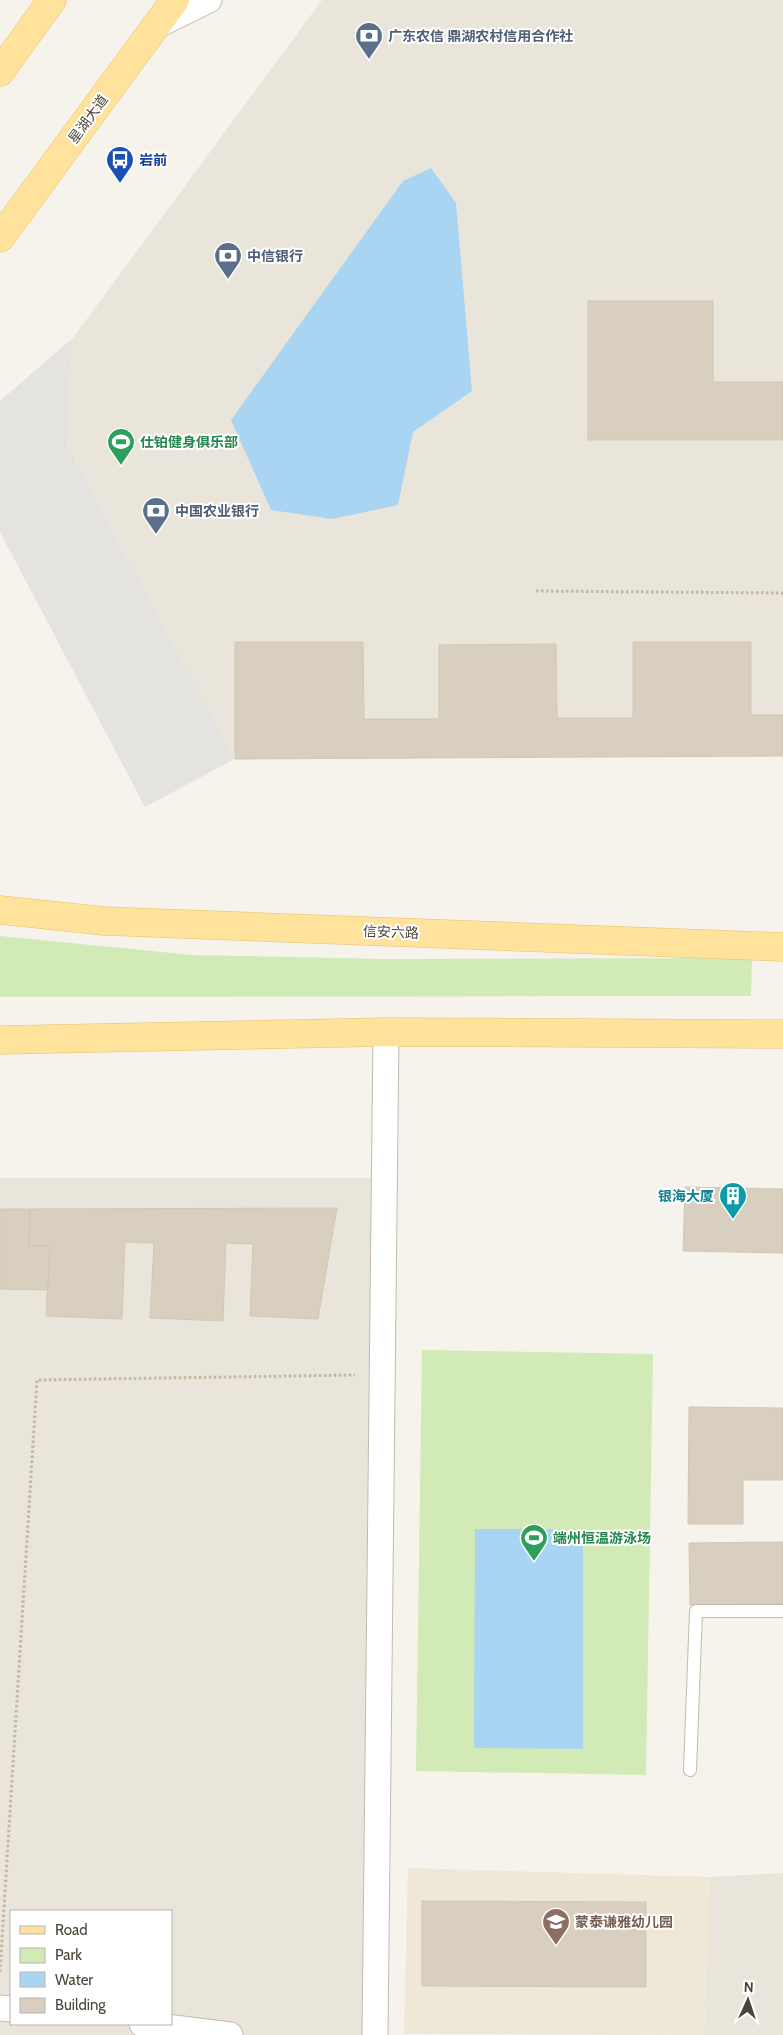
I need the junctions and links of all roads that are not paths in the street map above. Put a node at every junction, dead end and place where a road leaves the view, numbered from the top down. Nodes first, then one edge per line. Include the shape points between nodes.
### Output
1 (52, 0) edge
2 (175, 0) edge
3 (209, 0) edge
4 (156, 26) junction
5 (0, 72) edge
6 (0, 238) edge
7 (0, 910) edge
8 (783, 948) edge
9 (386, 1032) junction
10 (783, 1034) edge
11 (0, 1040) edge
12 (783, 1611) edge
13 (690, 1770) dead end
14 (150, 2025) edge
15 (230, 2035) edge
16 (376, 2035) edge

1 - 5 main road
2 - 4 main road, 星湖大道
3 - 4 street
4 - 6 main road, 星湖大道
7 - 8 main road, 信安六路 via 104,921
9 - 10 main road
9 - 11 main road
9 - 16 street
12 - 13 lane via 696,1611
14 - 15 street

